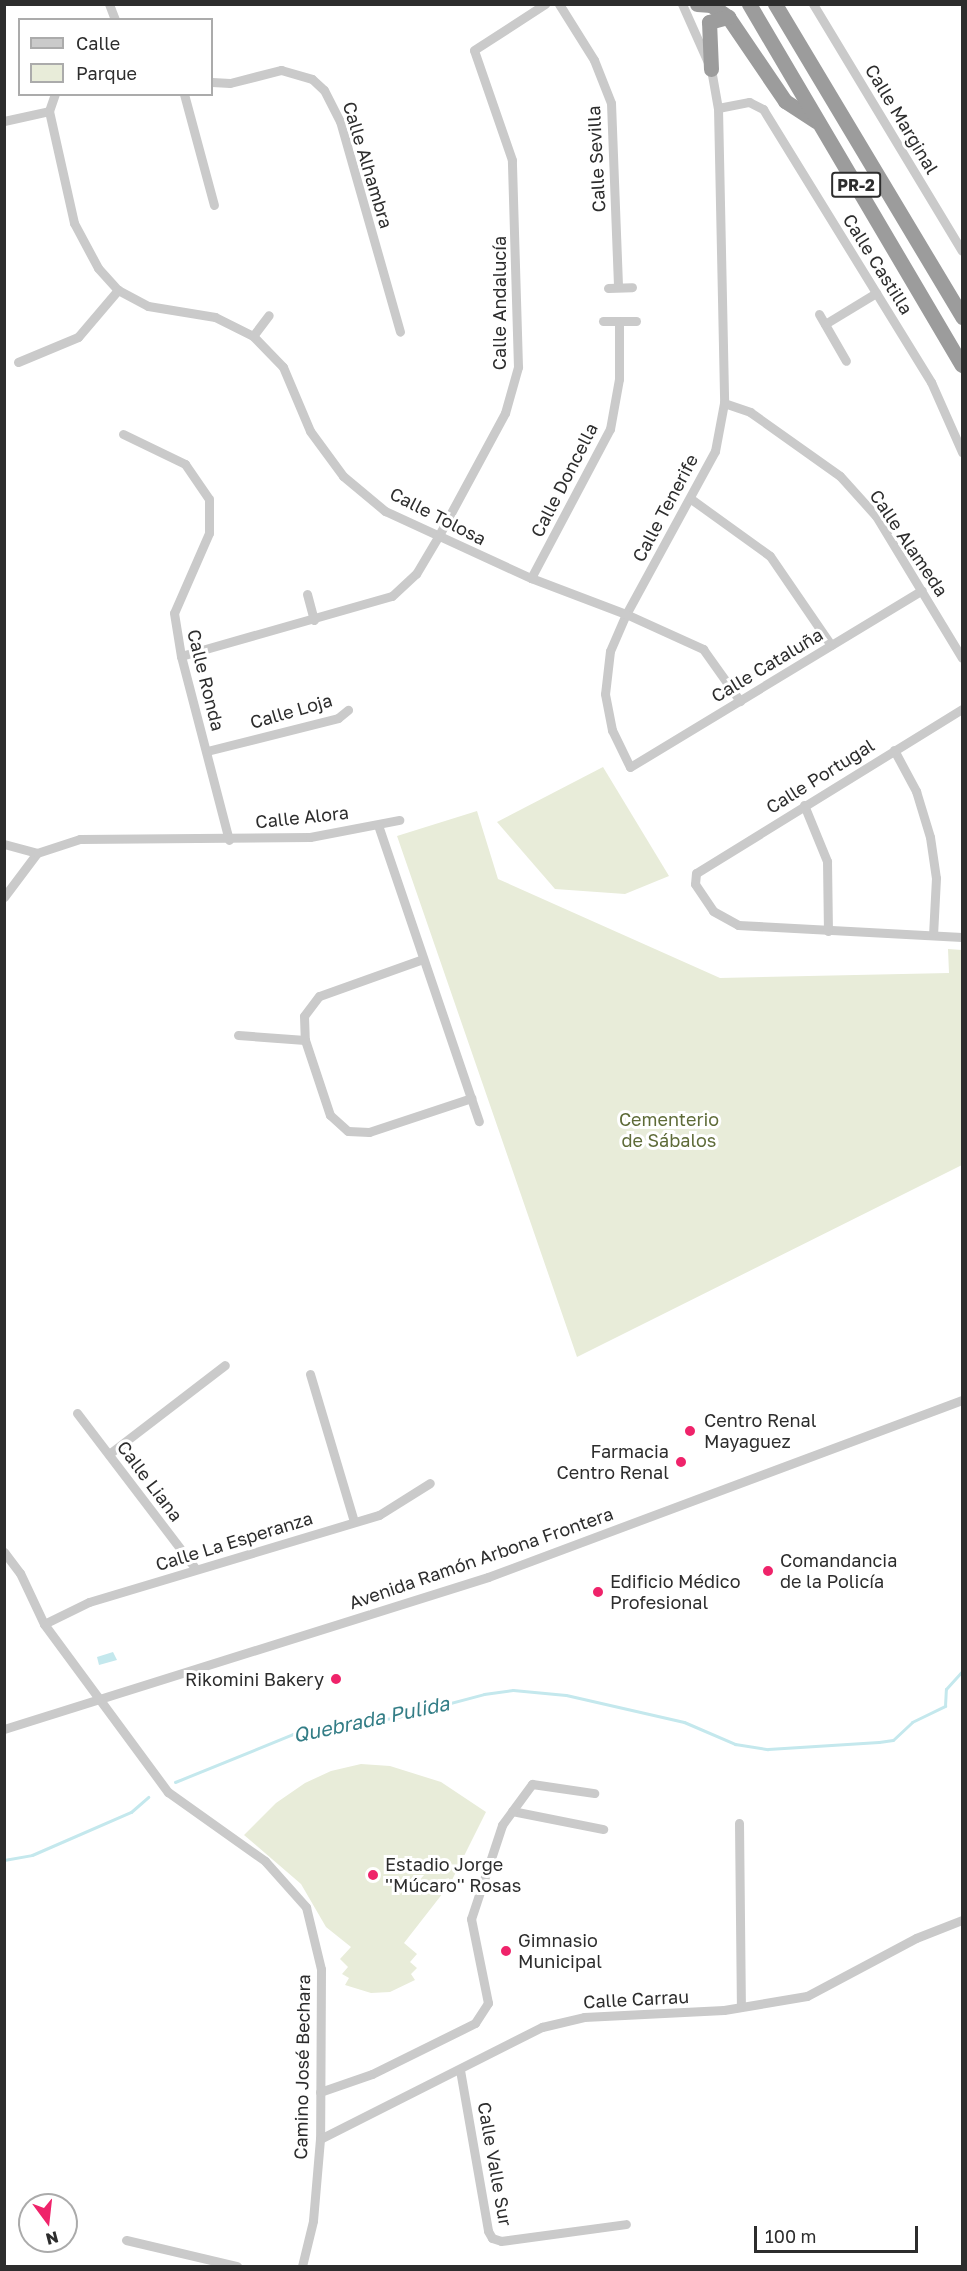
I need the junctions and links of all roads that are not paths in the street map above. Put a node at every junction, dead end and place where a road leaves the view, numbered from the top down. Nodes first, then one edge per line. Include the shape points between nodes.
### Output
1 (108, 4) edge
2 (545, 4) edge
3 (560, 4) edge
4 (682, 4) edge
5 (697, 4) edge
6 (749, 4) edge
7 (775, 4) edge
8 (813, 4) edge
9 (728, 17) junction
10 (114, 18) edge
11 (711, 69) junction
12 (213, 82) edge
13 (54, 96) edge
14 (185, 96) edge
15 (717, 108) junction
16 (49, 111) junction
17 (4, 121) edge
18 (819, 123) junction
19 (214, 205) dead end
20 (963, 250) edge
21 (632, 287) dead end
22 (608, 288) dead end
23 (618, 288) junction
24 (118, 290) junction
25 (876, 293) junction
26 (819, 314) dead end
27 (269, 315) dead end
28 (963, 317) edge
29 (603, 321) dead end
30 (619, 321) junction
31 (636, 321) dead end
32 (825, 324) junction
33 (400, 332) dead end
34 (253, 336) junction
35 (846, 361) dead end
36 (18, 362) dead end
37 (963, 365) edge
38 (724, 403) junction
39 (123, 434) dead end
40 (963, 452) edge
41 (692, 499) junction
42 (438, 537) junction
43 (531, 578) junction
44 (922, 590) junction
45 (307, 594) dead end
46 (626, 614) junction
47 (314, 620) junction
48 (831, 645) junction
49 (181, 656) junction
50 (963, 658) edge
51 (740, 701) junction
52 (963, 709) edge
53 (348, 710) dead end
54 (894, 750) junction
55 (207, 751) junction
56 (630, 767) joint
57 (804, 805) junction
58 (399, 820) dead end
59 (378, 825) junction
60 (229, 840) junction
61 (4, 844) edge
62 (37, 853) junction
63 (4, 897) edge
64 (828, 931) junction
65 (933, 935) junction
66 (963, 936) edge
67 (423, 959) junction
68 (238, 1035) dead end
69 (305, 1040) junction
70 (471, 1098) junction
71 (479, 1120) dead end
72 (225, 1365) dead end
73 (310, 1374) dead end
74 (963, 1400) edge
75 (77, 1413) dead end
76 (109, 1454) junction
77 (430, 1483) dead end
78 (354, 1522) junction
79 (4, 1552) edge
80 (196, 1569) junction
81 (44, 1624) junction
82 (100, 1700) junction
83 (4, 1729) edge
84 (594, 1793) dead end
85 (512, 1811) junction
86 (739, 1822) dead end
87 (603, 1829) dead end
88 (963, 1920) edge
89 (741, 2007) junction
90 (460, 2070) junction
91 (320, 2092) junction
92 (320, 2139) junction
93 (626, 2224) dead end
94 (126, 2240) dead end
95 (237, 2266) edge
96 (302, 2266) edge

1 - 10 street
2 - 42 street, Calle Andalucía via 474,50 512,160 518,367 505,413
3 - 23 street, Calle Sevilla via 594,60 611,104
4 - 11 street
5 - 9 highway via 711,5
6 - 18 highway, PR-2
7 - 28 highway, PR-2
8 - 20 street, Calle Marginal
9 - 11 highway via 709,22
9 - 18 highway via 785,101
11 - 15 street
12 - 33 street, Calle Alhambra via 281,70 312,79 324,90 340,121
13 - 16 street
14 - 19 street
15 - 25 street, Calle Castilla via 749,102 764,109
15 - 38 street, Calle Tenerife
16 - 17 street
16 - 24 street, Calle Tolosa via 74,223 98,268
18 - 37 highway, PR-2
21 - 23 street
22 - 23 street
24 - 34 street, Calle Tolosa via 148,306 215,317
24 - 36 street via 78,337
25 - 32 street
25 - 40 street, Calle Castilla via 931,382
26 - 32 street
27 - 34 street
29 - 30 street
30 - 31 street
30 - 43 street, Calle Doncella via 619,378 610,429
32 - 35 street
34 - 42 street, Calle Tolosa via 283,367 310,430 343,476 386,511
38 - 41 street, Calle Tenerife via 714,451
38 - 44 street, Calle Alameda via 750,412 840,476 876,516
39 - 49 street, Calle Ronda via 186,464 209,499 209,533 174,614
41 - 46 street, Calle Tenerife
41 - 48 street via 770,556
42 - 43 street, Calle Tolosa
42 - 47 street, Calle Andalucía via 416,574 392,596
43 - 46 street, Calle Tolosa
44 - 48 street, Calle Cataluña
44 - 50 street, Calle Alameda
45 - 47 street
46 - 51 street, Calle Tolosa via 703,649
46 - 56 street, Calle Tenerife via 610,651 605,694 612,730
47 - 49 street, Calle Andalucía
48 - 51 street, Calle Cataluña
49 - 55 street, Calle Ronda
51 - 56 street, Calle Cataluña
52 - 54 street, Calle Portugal
53 - 55 street, Calle Loja via 338,718
54 - 57 street, Calle Portugal
54 - 65 street via 916,791 930,837 936,878
55 - 60 street, Calle Ronda
57 - 64 street via 827,861
57 - 64 street, Calle Portugal via 696,873 695,884 713,910 731,922
58 - 59 street, Calle Alora
59 - 60 street, Calle Alora via 310,837
59 - 67 street
60 - 62 street via 80,839
61 - 62 street
62 - 63 street
64 - 65 street
65 - 66 street
67 - 69 street via 319,996 304,1016
67 - 70 street
68 - 69 street
69 - 70 street via 330,1115 348,1131 369,1132
70 - 71 street
72 - 76 street
73 - 78 street
74 - 82 street, Avenida Ramón Arbona Frontera via 488,1576
75 - 76 street, Calle Liana
76 - 80 street, Calle Liana
77 - 78 street, Calle La Esperanza via 392,1510
78 - 80 street, Calle La Esperanza
79 - 81 street, Camino José Bechara via 20,1573
80 - 81 street, Calle La Esperanza via 89,1602
81 - 82 street, Camino José Bechara
82 - 83 street, Avenida Ramón Arbona Frontera
82 - 91 street, Camino José Bechara via 170,1795 265,1861 306,1907 321,1969
84 - 85 street via 532,1784
85 - 87 street
85 - 91 street via 483,1875 471,1919 488,2004 474,2023 372,2074
86 - 89 street
88 - 89 street, Calle Carrau via 916,1938 807,1996
89 - 90 street, Calle Carrau via 584,2017 542,2027
90 - 92 street, Calle Carrau
90 - 93 street, Calle Valle Sur via 492,2238 501,2241
91 - 92 street, Camino José Bechara
92 - 96 street, Camino José Bechara via 313,2221
94 - 95 street

